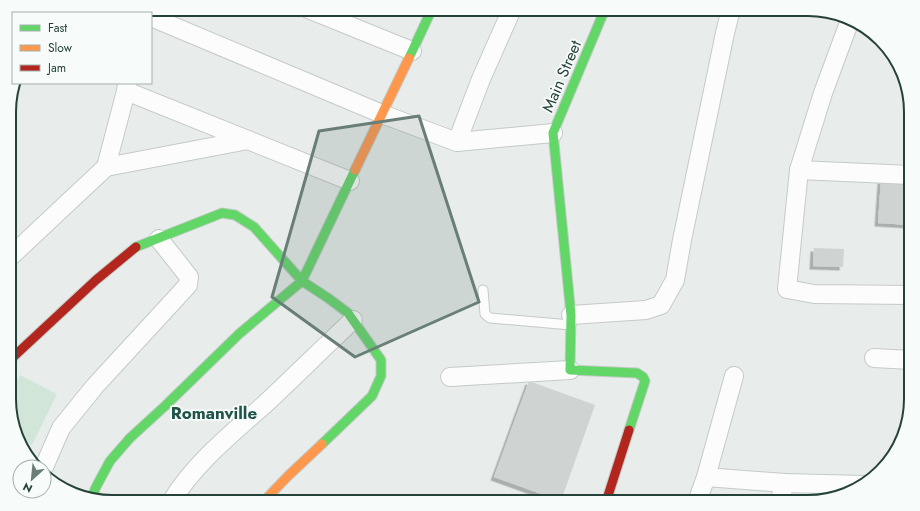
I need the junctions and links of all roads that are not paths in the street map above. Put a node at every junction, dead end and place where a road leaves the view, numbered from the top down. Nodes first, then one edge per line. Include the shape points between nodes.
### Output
1 (325, 16) edge
2 (429, 16) edge
3 (509, 16) edge
4 (603, 16) edge
5 (729, 16) edge
6 (152, 17) edge
7 (848, 25) edge
8 (412, 51) junction
9 (126, 87) edge
10 (382, 114) junction
11 (553, 133) junction
12 (248, 140) junction
13 (457, 142) junction
14 (106, 167) junction
15 (799, 170) junction
16 (904, 175) edge
17 (350, 181) junction
18 (159, 239) junction
19 (16, 251) edge
20 (302, 281) junction
21 (484, 290) dead end
22 (904, 295) edge
23 (353, 320) junction
24 (571, 320) junction
25 (16, 354) edge
26 (874, 358) dead end
27 (904, 360) edge
28 (570, 370) junction
29 (734, 376) dead end
30 (450, 377) dead end
31 (47, 459) edge
32 (706, 477) junction
33 (785, 484) junction
34 (851, 485) edge
35 (94, 493) edge
36 (175, 495) edge
37 (270, 495) edge
38 (608, 495) edge
39 (699, 495) edge
40 (781, 495) edge

1 - 8 street
2 - 8 street
3 - 13 street
4 - 11 street, Main Street
5 - 24 street via 675,280 661,305 646,310
6 - 10 street
7 - 15 street
8 - 10 street
9 - 12 street
9 - 14 street
10 - 13 street
10 - 17 street
11 - 13 street
11 - 24 street
12 - 14 street
12 - 17 street
14 - 19 street
15 - 16 street
15 - 22 street via 787,289 814,294
17 - 20 street
18 - 20 street via 222,213 235,215 254,227
18 - 25 street via 136,248 96,280
18 - 31 street via 189,277 188,285 90,392 61,428
20 - 23 street via 348,313
20 - 35 street via 239,334 130,438 110,462
21 - 24 lane via 485,314 490,318
23 - 36 street via 213,451
23 - 37 street via 381,360 381,376 372,396
24 - 28 street
26 - 27 street
28 - 30 street
28 - 38 street via 637,373 645,381
29 - 32 street
32 - 33 street
32 - 39 street
33 - 34 street
33 - 40 street

